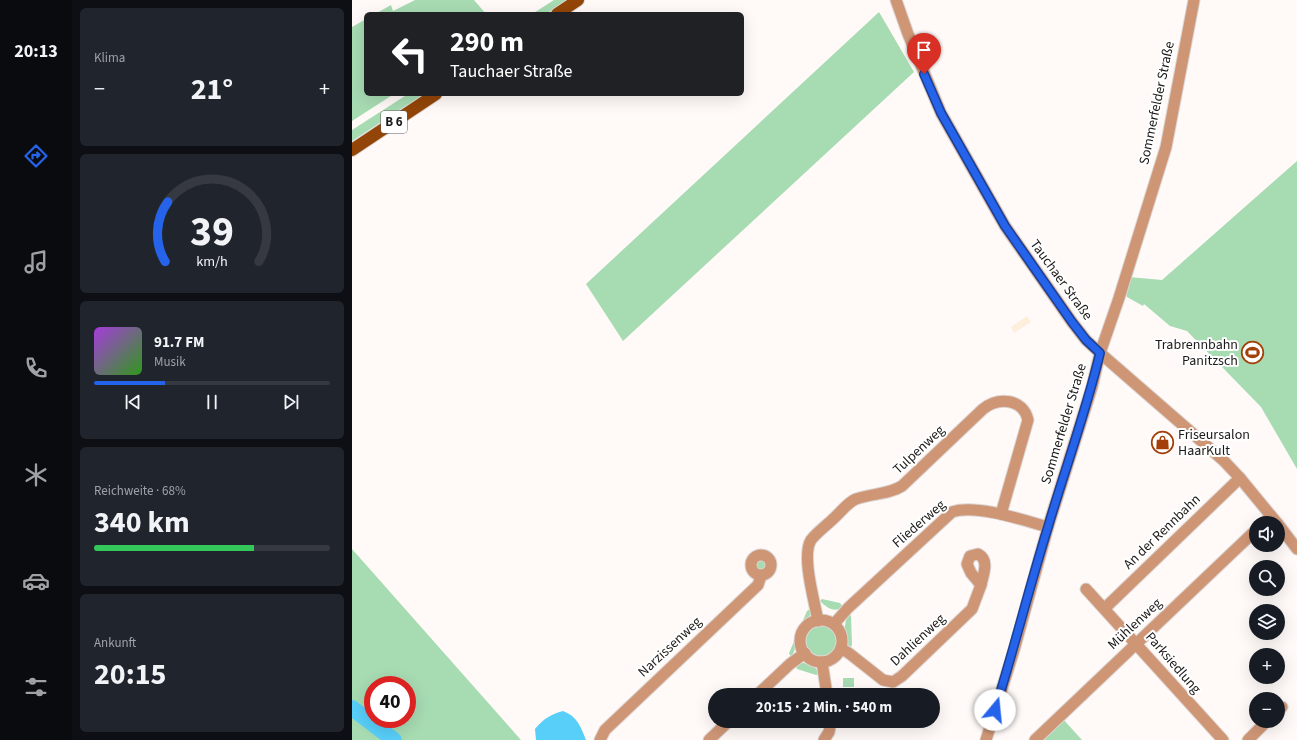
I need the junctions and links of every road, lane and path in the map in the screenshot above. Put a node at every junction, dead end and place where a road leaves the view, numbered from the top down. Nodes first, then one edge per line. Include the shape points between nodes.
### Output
1 (578, 0) edge
2 (896, 0) edge
3 (1194, 0) edge
4 (560, 12) edge
5 (433, 96) edge
6 (352, 150) edge
7 (1100, 353) junction
8 (1240, 478) junction
9 (1001, 514) junction
10 (1268, 516) edge
11 (1048, 527) junction
12 (1285, 536) edge
13 (1249, 537) edge
14 (1297, 549) edge
15 (761, 576) dead end
16 (981, 585) dead end
17 (1086, 588) dead end
18 (1105, 608) junction
19 (818, 621) junction
20 (834, 624) junction
21 (1136, 644) junction
22 (841, 648) junction
23 (805, 653) junction
24 (822, 662) junction
25 (764, 688) edge
26 (826, 688) edge
27 (722, 728) edge
28 (830, 728) edge
29 (1260, 728) edge
30 (600, 740) edge
31 (709, 740) edge
32 (824, 740) edge
33 (986, 740) edge
34 (1034, 740) edge
35 (1223, 740) edge
36 (1248, 740) edge

1 - 4 main road
2 - 7 street, Tauchaer Straße via 941,113 1005,226 1072,322
3 - 7 street, Sommerfelder Straße via 1166,147
5 - 6 main road, B 6
7 - 8 street, Tauchaer Straße via 1208,446
7 - 11 street, Sommerfelder Straße via 1092,387
8 - 10 street, Tauchaer Straße
8 - 18 street, An der Rennbahn
9 - 11 street, Fliederweg
9 - 19 street, Tulpenweg via 1028,420 1019,406 1007,401 994,402 983,409 902,486 894,491 866,495 854,500 811,540 807,555
9 - 20 street, Fliederweg via 968,509 952,512
11 - 33 street, Sommerfelder Straße
12 - 14 street, Tauchaer Straße
13 - 21 street, Mühlenweg
15 - 30 street, Narzissenweg via 758,585 604,730
16 - 22 street, Dahlienweg via 972,609 893,682 883,680
17 - 18 street, Parksiedlung
18 - 21 street, Parksiedlung
19 - 20 street
19 - 23 street via 810,624 802,633 801,646
20 - 22 street via 842,637
21 - 34 street, Mühlenweg
21 - 35 street, Parksiedlung
22 - 24 street via 833,658
23 - 24 street via 812,659
23 - 25 street
24 - 26 street
27 - 31 street
28 - 32 street
29 - 36 street

